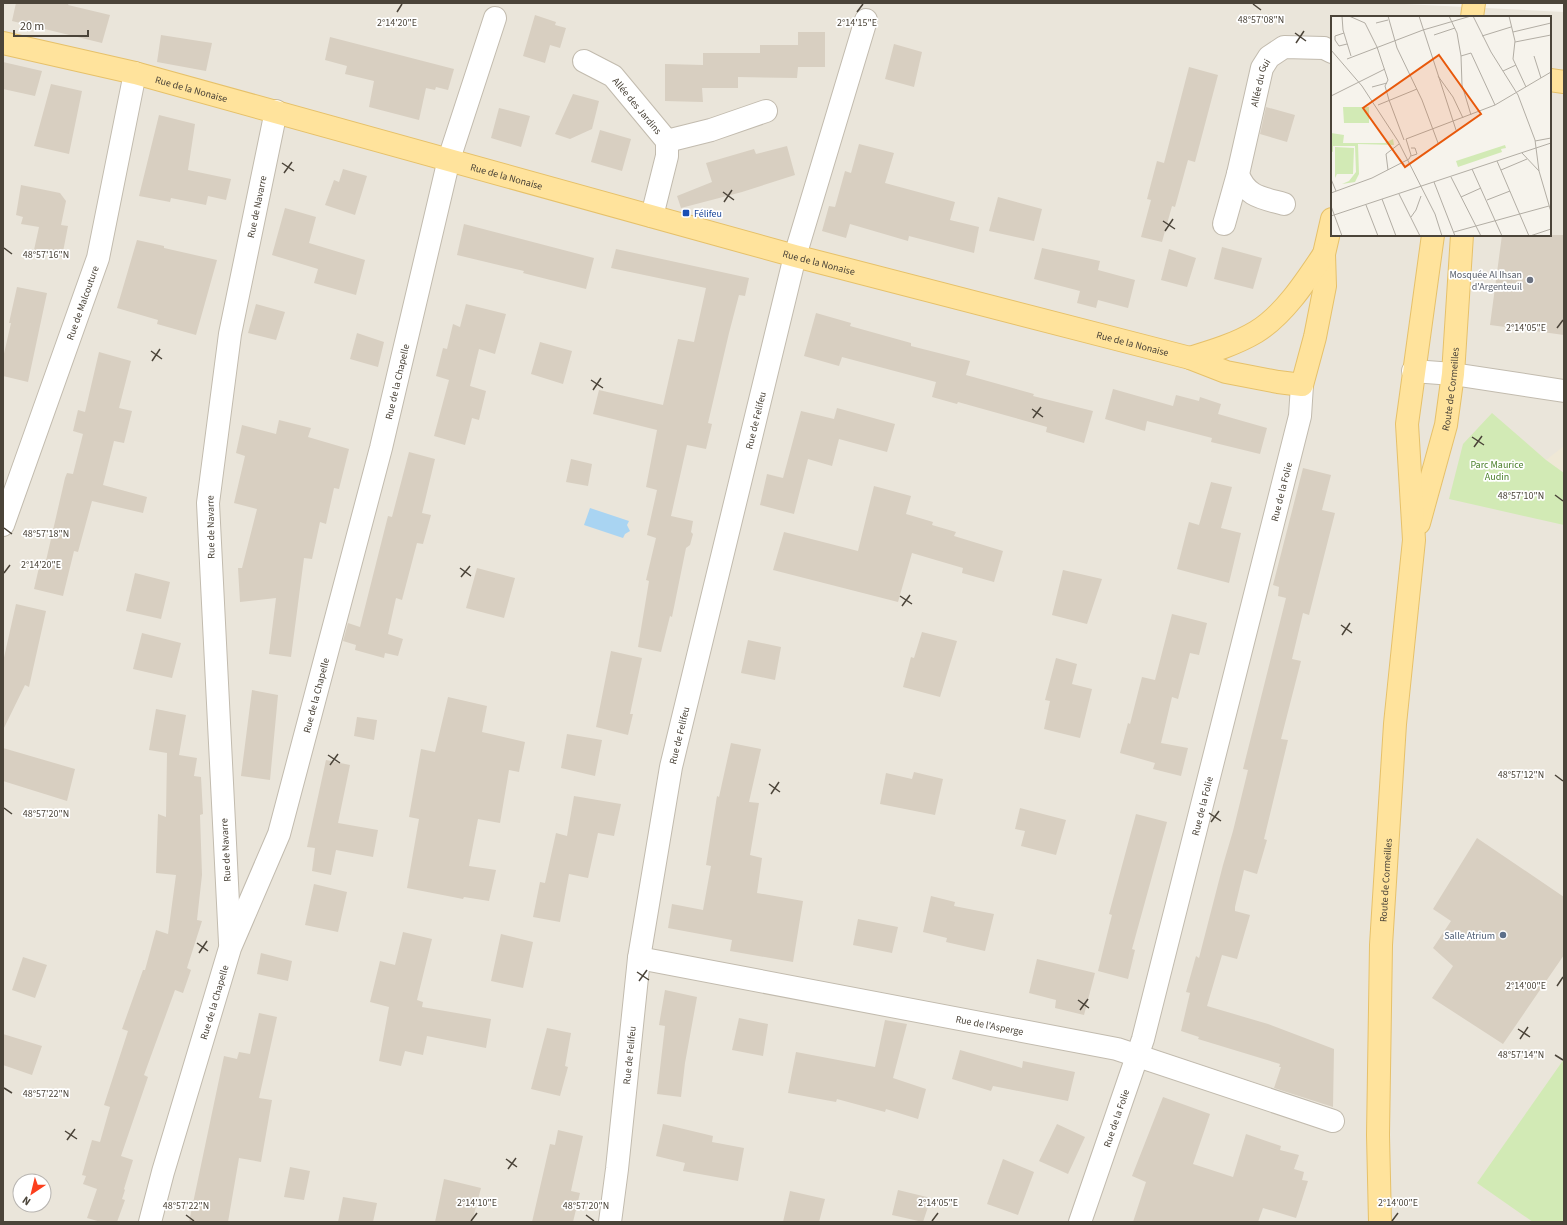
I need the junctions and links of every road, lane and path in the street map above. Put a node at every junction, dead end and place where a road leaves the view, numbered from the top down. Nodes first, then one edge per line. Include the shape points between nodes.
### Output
1 (1474, 3) edge
2 (1472, 16) edge
3 (495, 18) dead end
4 (866, 20) dead end
5 (3, 43) edge
6 (1331, 52) edge
7 (584, 61) dead end
8 (135, 73) junction
9 (1551, 80) edge
10 (1564, 82) edge
11 (276, 111) junction
12 (766, 111) dead end
13 (667, 141) junction
14 (449, 159) junction
15 (1238, 174) junction
16 (1284, 204) dead end
17 (652, 216) junction
18 (1331, 223) edge
19 (1224, 224) dead end
20 (1433, 236) edge
21 (1462, 236) edge
22 (1324, 254) junction
23 (795, 256) junction
24 (1190, 358) junction
25 (1413, 370) junction
26 (1454, 374) junction
27 (1302, 385) junction
28 (1564, 391) edge
29 (3, 525) edge
30 (1414, 540) junction
31 (230, 948) junction
32 (639, 958) junction
33 (1137, 1056) junction
34 (1333, 1121) dead end
35 (150, 1222) edge
36 (610, 1222) edge
37 (1080, 1222) edge
38 (1380, 1222) edge

1 - 2 main road
3 - 14 street
4 - 23 street, Rue de Felifeu
5 - 8 main road, Rue de la Nonaise
6 - 15 street, Allée du Gui via 1324,48 1284,47 1269,57 1262,68
7 - 13 street, Allée des Jardins via 613,76
8 - 11 main road, Rue de la Nonaise
8 - 29 street, Rue de Malcouture via 98,258
9 - 10 main road
11 - 14 main road, Rue de la Nonaise
11 - 31 street, Rue de Navarre via 230,334 208,503
12 - 13 street, Allée des Jardins via 711,130
13 - 17 street, Allée des Jardins via 667,156
14 - 17 main road, Rue de la Nonaise
14 - 31 street, Rue de la Chapelle via 381,448 279,834
15 - 16 street via 1241,184 1253,195
15 - 19 street, Allée du Gui
17 - 23 main road, Rue de la Nonaise
18 - 22 main road
20 - 25 main road, Route de Cormeilles
21 - 26 main road, Route de Cormeilles
22 - 24 main road via 1309,278 1286,306 1257,332 1238,342
22 - 27 main road via 1325,286
23 - 24 main road, Rue de la Nonaise
23 - 32 street, Rue de Felifeu via 671,767
24 - 27 main road, Rue de la Nonaise via 1226,372
25 - 26 street
25 - 30 main road, Route de Cormeilles via 1407,424
26 - 28 street
26 - 30 main road, Route de Cormeilles via 1446,425
27 - 33 street, Rue de la Folie via 1300,416
30 - 38 main road, Route de Cormeilles via 1395,724 1381,945 1378,1135
31 - 35 street, Rue de la Chapelle
32 - 33 street, Rue de l'Asperge via 1117,1049
32 - 36 street, Rue de Felifeu
33 - 34 street, Rue de l'Asperge
33 - 37 street, Rue de la Folie

